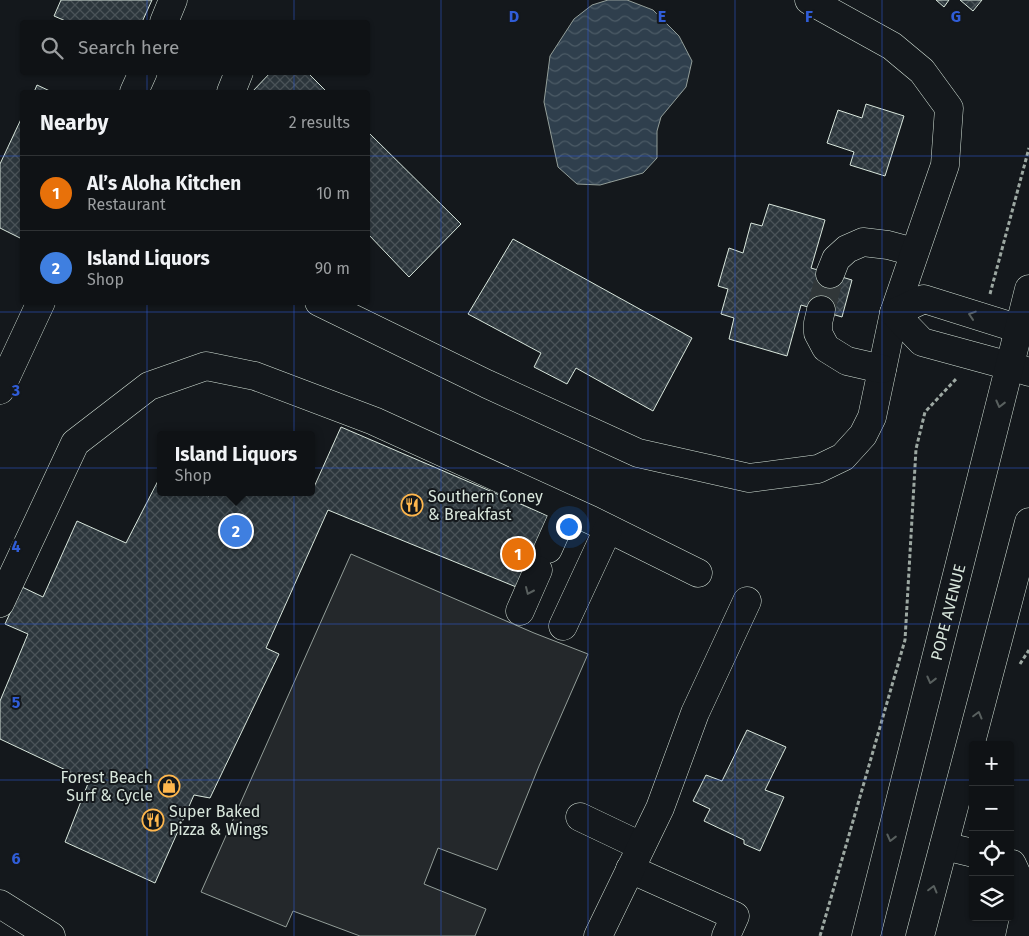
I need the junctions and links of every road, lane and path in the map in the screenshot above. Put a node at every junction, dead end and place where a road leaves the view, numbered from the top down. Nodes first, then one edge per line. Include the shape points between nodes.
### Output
1 (173, 0) edge
2 (809, 0) edge
3 (165, 20) edge
4 (142, 75) edge
5 (238, 75) edge
6 (135, 90) edge
7 (232, 90) edge
8 (1029, 148) edge
9 (914, 252) junction
10 (830, 274) tunnel mouth
11 (1029, 289) edge
12 (40, 305) edge
13 (325, 305) edge
14 (821, 310) tunnel mouth
15 (894, 314) junction
16 (983, 318) junction
17 (1024, 331) edge
18 (973, 357) junction
19 (882, 369) junction
20 (1019, 369) edge
21 (0, 390) edge
22 (566, 509) junction
23 (1029, 522) edge
24 (608, 529) junction
25 (698, 573) dead end
26 (747, 601) dead end
27 (0, 603) edge
28 (520, 611) dead end
29 (563, 626) dead end
30 (580, 817) dead end
31 (944, 846) junction
32 (969, 852) edge
33 (636, 858) junction
34 (1014, 868) edge
35 (0, 904) edge
36 (600, 935) edge
37 (52, 936) edge
38 (726, 936) edge
39 (820, 936) edge
40 (866, 936) edge
41 (920, 936) edge
42 (1020, 936) edge

1 - 3 main road
2 - 9 main road via 892,46 922,71 949,108 945,165
4 - 6 main road
5 - 7 main road
8 - 16 path
9 - 10 main road via 863,242 847,249 836,259
9 - 15 main road
11 - 17 main road, POPE AVENUE
12 - 21 main road
13 - 19 main road via 638,453 749,478 818,469 843,458 863,435 872,416
14 - 19 main road via 818,333 826,348 847,360
16 -> 15 main road via 924,300
15 - 18 main road via 922,342
15 - 19 main road
16 - 17 main road
17 - 20 main road, POPE AVENUE
18 - 20 main road
18 - 39 path via 925,412 916,449 905,640
20 -> 40 main road, POPE AVENUE
22 - 24 main road
22 - 27 main road via 374,421 254,376 206,366 149,386 75,443
22 -> 28 main road
31 -> 23 main road
24 - 25 main road
24 - 29 main road
26 - 33 main road via 695,713 660,808
30 - 33 main road
31 - 32 main road
41 -> 31 main road
33 - 36 main road
33 - 38 main road via 735,916
34 - 42 main road via 1028,899
35 - 37 main road

